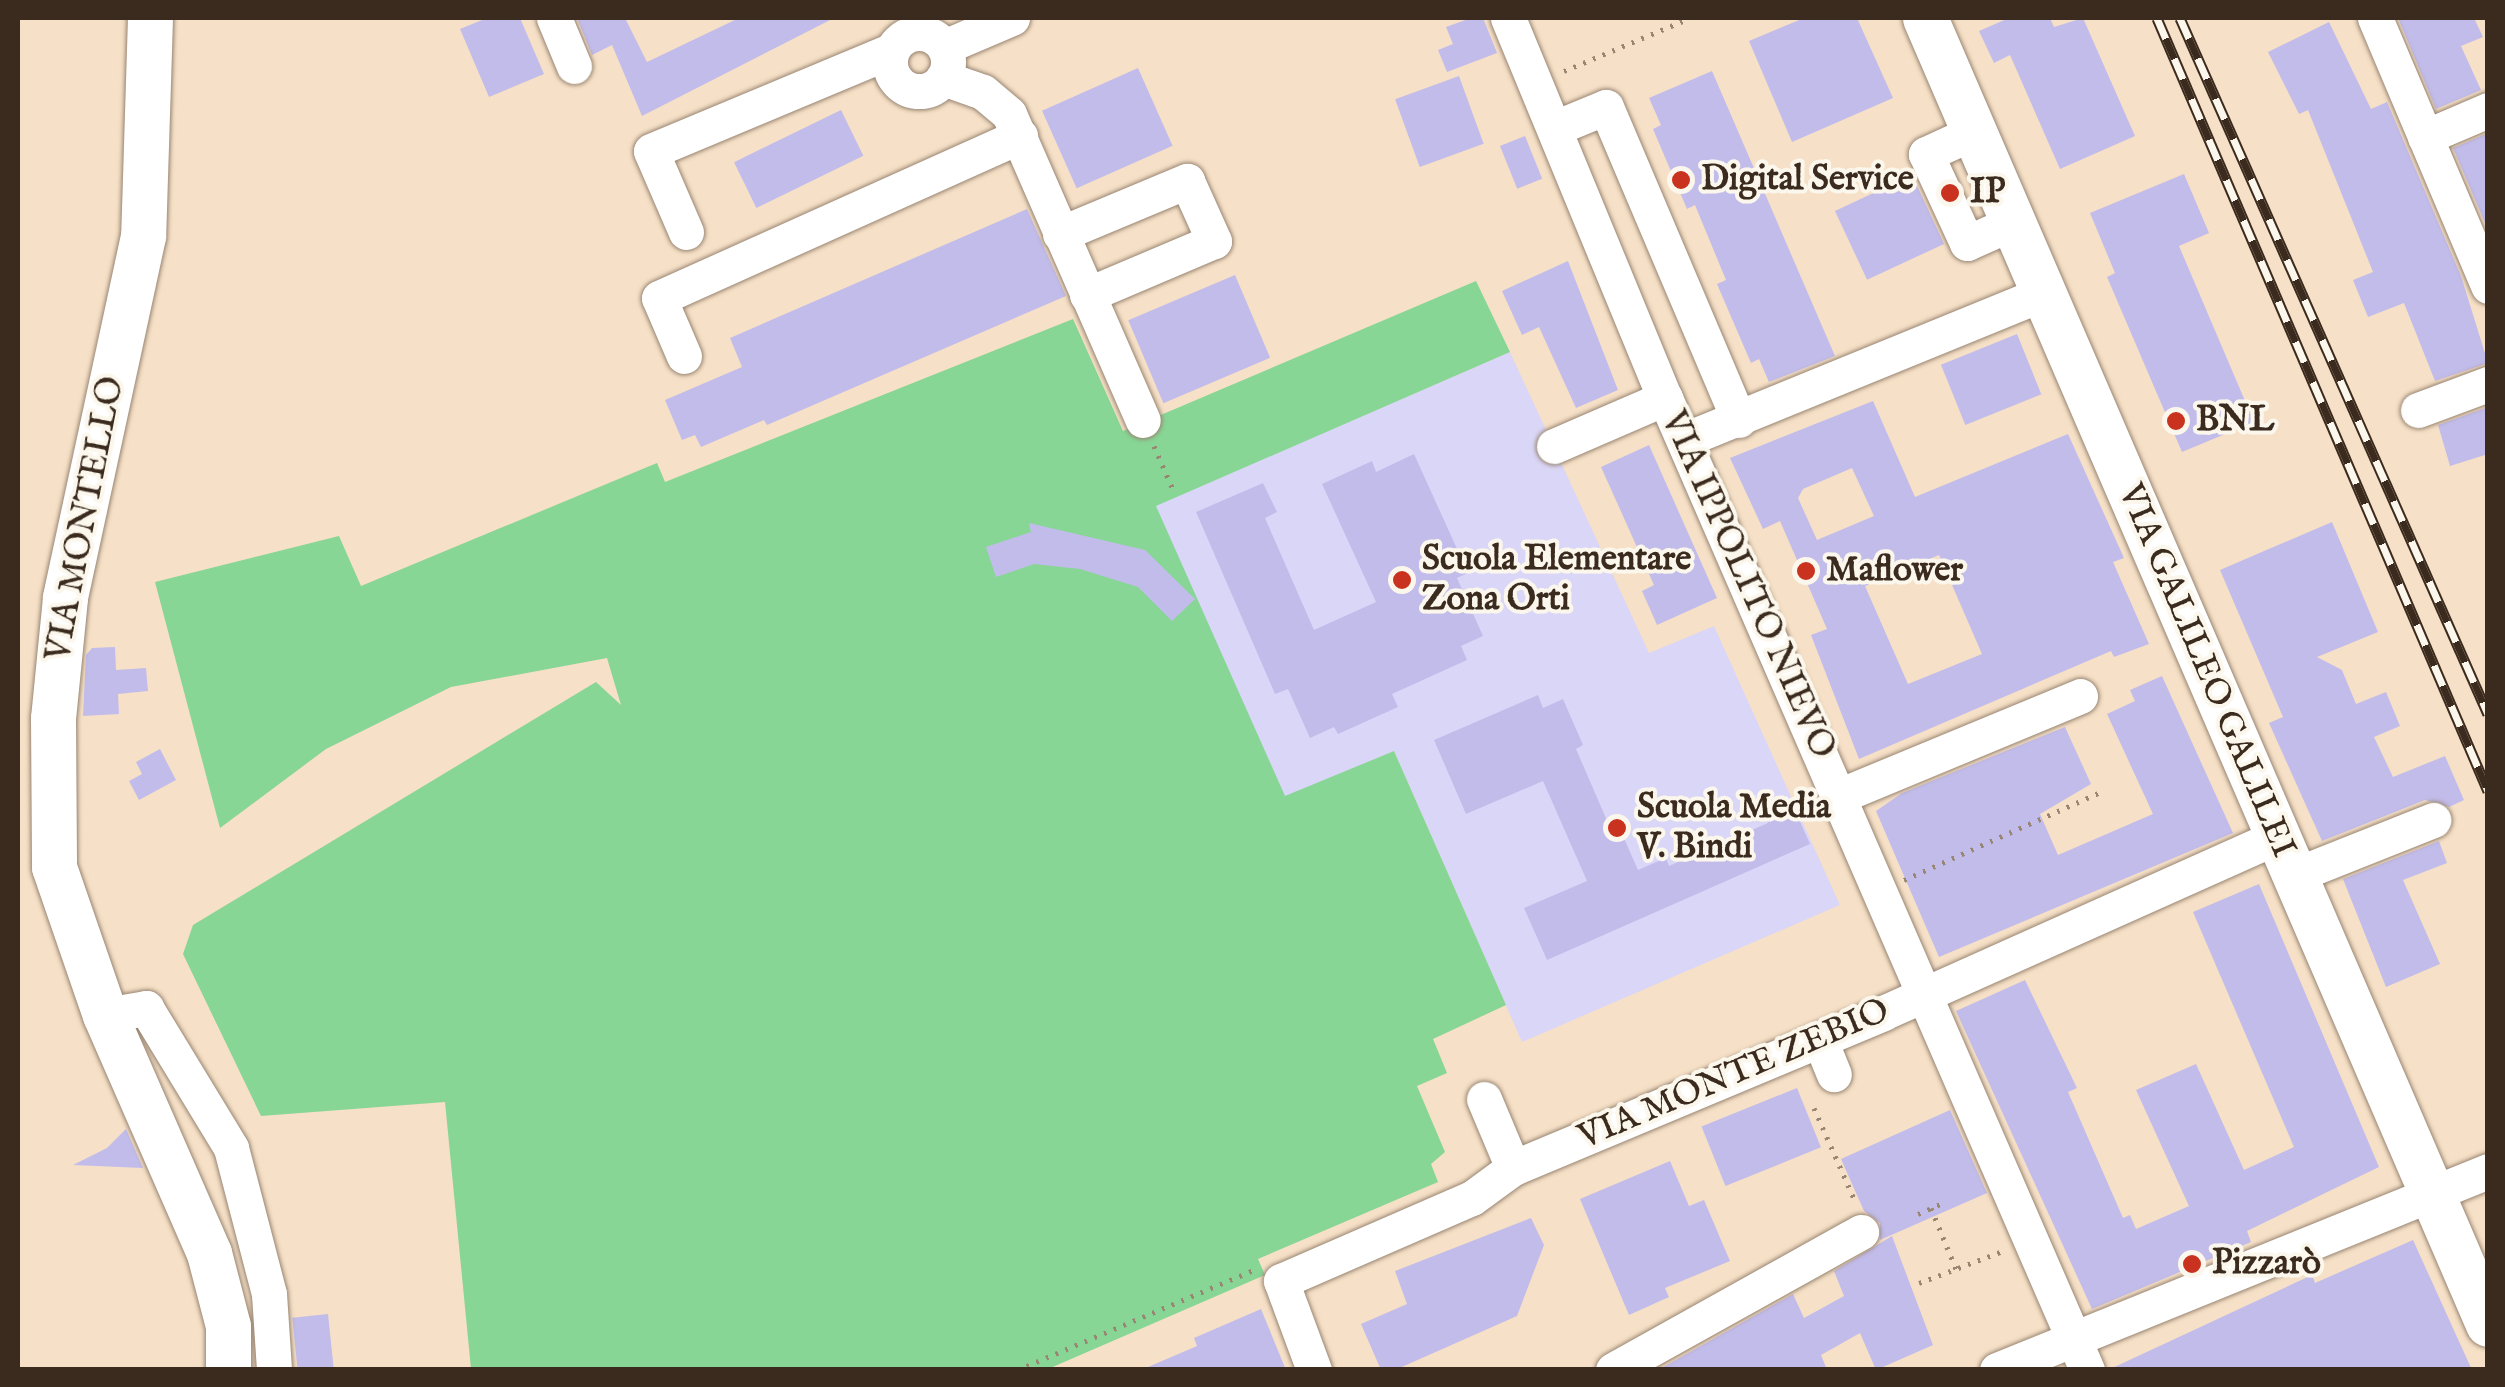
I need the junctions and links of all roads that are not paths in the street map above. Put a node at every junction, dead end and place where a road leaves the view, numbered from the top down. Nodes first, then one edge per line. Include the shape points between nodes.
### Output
1 (150, 18) edge
2 (554, 18) edge
3 (1012, 18) edge
4 (1508, 18) edge
5 (1925, 18) edge
6 (2375, 18) edge
7 (891, 37) edge
8 (944, 62) junction
9 (574, 66) dead end
10 (2488, 110) edge
11 (1555, 128) junction
12 (1020, 136) junction
13 (2425, 137) junction
14 (686, 232) dead end
15 (1060, 234) junction
16 (2484, 266) edge
17 (1088, 295) junction
18 (2015, 305) junction
19 (684, 356) dead end
20 (2488, 384) edge
21 (1665, 398) junction
22 (2418, 410) dead end
23 (1143, 420) road end
24 (1739, 420) junction
25 (1684, 440) junction
26 (1554, 446) dead end
27 (2080, 696) dead end
28 (1839, 796) junction
29 (2433, 820) dead end
30 (2286, 856) junction
31 (1923, 994) junction
32 (105, 1015) junction
33 (1820, 1040) junction
34 (1834, 1074) dead end
35 (1484, 1098) dead end
36 (1513, 1168) junction
37 (2488, 1171) edge
38 (2432, 1194) junction
39 (1861, 1224) road end
40 (2488, 1324) edge
41 (2080, 1354) edge
42 (228, 1370) edge
43 (274, 1370) edge
44 (1314, 1370) edge
45 (1613, 1370) edge
46 (1998, 1370) edge

1 - 32 main road, VIA MONTELLO via 144,236 65,598 53,718 54,867
2 - 9 street
3 - 8 street
4 - 11 street, VIA IPPOLITO NIEVO
5 - 18 main road, VIA GALILEO GALILEI via 2014,222
6 - 13 street
7 - 8 street via 922,32
7 - 8 street via 894,78 909,89 928,89
7 - 14 street via 651,151
8 - 12 street via 996,100
10 - 13 street
11 - 21 street, VIA IPPOLITO NIEVO
11 - 24 street via 1606,106
12 - 15 street
12 - 19 street via 659,298
13 - 16 street
15 - 17 street
15 - 17 street via 1187,180 1214,241
17 - 23 street
18 - 24 street
18 - 30 main road, VIA GALILEO GALILEI
20 - 22 street
21 - 25 street, VIA IPPOLITO NIEVO
21 - 26 street
24 - 25 street
25 - 28 street, VIA IPPOLITO NIEVO
27 - 28 street
28 - 31 street, VIA IPPOLITO NIEVO
29 - 30 street, VIA MONTE ZEBIO
30 - 31 street, VIA MONTE ZEBIO
30 - 38 main road, VIA GALILEO GALILEI
31 - 33 street, VIA MONTE ZEBIO
31 - 41 street, VIA IPPOLITO NIEVO via 1936,1063
32 - 42 main road, VIA MONTELLO via 209,1253 228,1326
32 - 43 street via 146,1008 231,1148 269,1294
33 - 34 street
33 - 36 street, VIA MONTE ZEBIO
35 - 36 street
36 - 44 street, VIA MONTE ZEBIO via 1472,1198 1281,1281
37 - 38 street
38 - 40 main road, VIA GALILEO GALILEI
38 - 41 street
39 - 45 street
41 - 46 street

